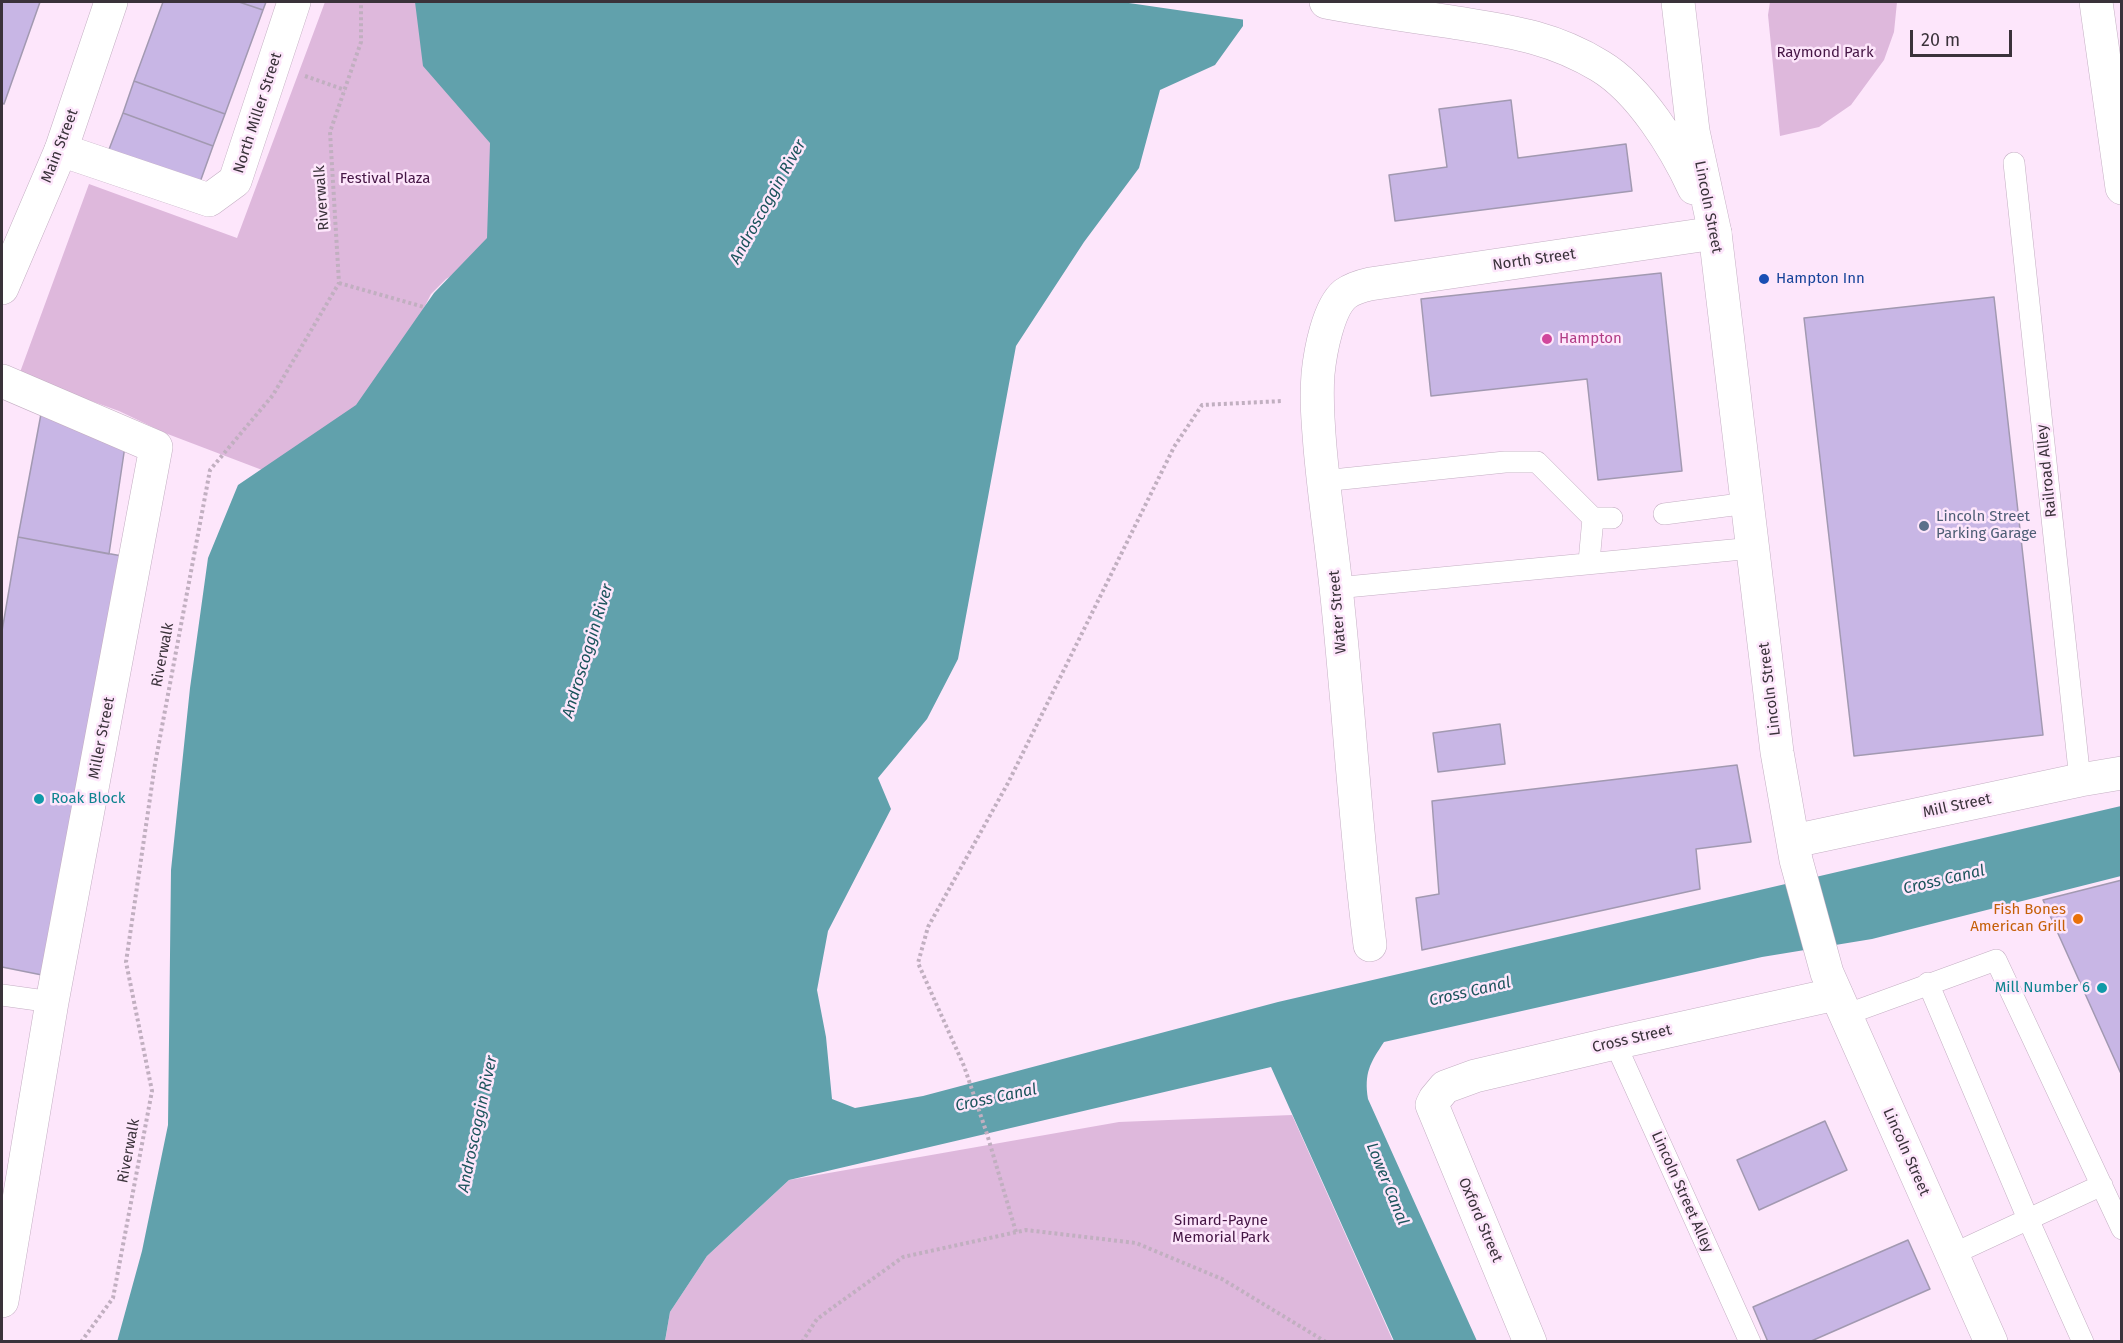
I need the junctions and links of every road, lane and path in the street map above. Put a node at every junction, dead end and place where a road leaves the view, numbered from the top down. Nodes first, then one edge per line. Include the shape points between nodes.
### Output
1 (111, 2) edge
2 (294, 2) edge
3 (361, 2) edge
4 (1678, 2) edge
5 (2096, 2) edge
6 (1337, 4) edge
7 (273, 65) junction
8 (345, 90) junction
9 (61, 150) junction
10 (2014, 163) dead end
11 (2121, 188) edge
12 (1715, 233) junction
13 (339, 283) junction
14 (2, 288) edge
15 (1353, 289) joint
16 (424, 307) dead end
17 (2, 381) edge
18 (1317, 399) junction
19 (1323, 481) junction
20 (1748, 503) junction
21 (1664, 514) dead end
22 (1753, 548) junction
23 (1589, 562) junction
24 (1336, 588) junction
25 (2121, 772) edge
26 (2080, 780) junction
27 (1795, 851) junction
28 (1370, 945) dead end
29 (1928, 983) junction
30 (1836, 994) junction
31 (2, 995) edge
32 (52, 1002) junction
33 (1615, 1043) junction
34 (1435, 1099) joint
35 (2102, 1185) junction
36 (2028, 1219) junction
37 (2121, 1229) edge
38 (1016, 1232) junction
39 (1951, 1255) junction
40 (2, 1301) edge
41 (81, 1341) edge
42 (802, 1341) edge
43 (1326, 1341) edge
44 (1530, 1341) edge
45 (1750, 1341) edge
46 (1991, 1341) edge
47 (2083, 1341) edge

1 - 9 main road, Main Street
2 - 7 main road, North Miller Street
3 - 8 path, Riverwalk via 361,42
4 - 12 main road, Lincoln Street via 1694,131
5 - 11 main road
6 - 12 main road via 1524,33 1602,66 1626,87 1662,130
7 - 8 path
7 - 9 main road, North Miller Street via 235,182 209,200
8 - 13 path, Riverwalk via 330,132
9 - 14 main road, Main Street
10 - 26 lane, Railroad Alley
12 - 15 main road, North Street
12 - 20 main road, Lincoln Street
13 - 16 path
13 - 41 path, Riverwalk via 273,394 210,470 155,764 126,963 152,1091 113,1298
15 - 18 main road, Water Street via 1343,295 1333,311 1323,344
17 - 32 main road, Miller Street via 156,447
18 - 19 main road, Water Street
18 - 38 path via 1202,405 1174,447 1008,783 928,927 918,963 964,1066
19 - 23 lane via 1537,462 1602,518
19 - 24 main road, Water Street
20 - 21 lane
20 - 22 main road, Lincoln Street
22 - 23 lane
22 - 27 main road, Lincoln Street via 1777,752
23 - 24 lane
24 - 28 main road, Water Street
25 - 26 main road, Mill Street
26 - 27 main road, Mill Street
27 - 30 main road, Lincoln Street
29 - 30 lane
29 - 35 lane via 1996,960
29 - 36 lane
30 - 33 main road, Cross Street
30 - 39 main road, Lincoln Street
31 - 32 lane
32 - 40 main road, Miller Street
33 - 34 main road, Cross Street via 1475,1076 1446,1087
33 - 45 lane, Lincoln Street Alley
34 - 44 main road, Oxford Street via 1432,1106
35 - 36 lane
35 - 37 lane
36 - 39 lane
36 - 47 lane
38 - 42 path via 903,1257 817,1319
38 - 43 path via 1136,1243 1222,1279
39 - 46 main road, Lincoln Street

